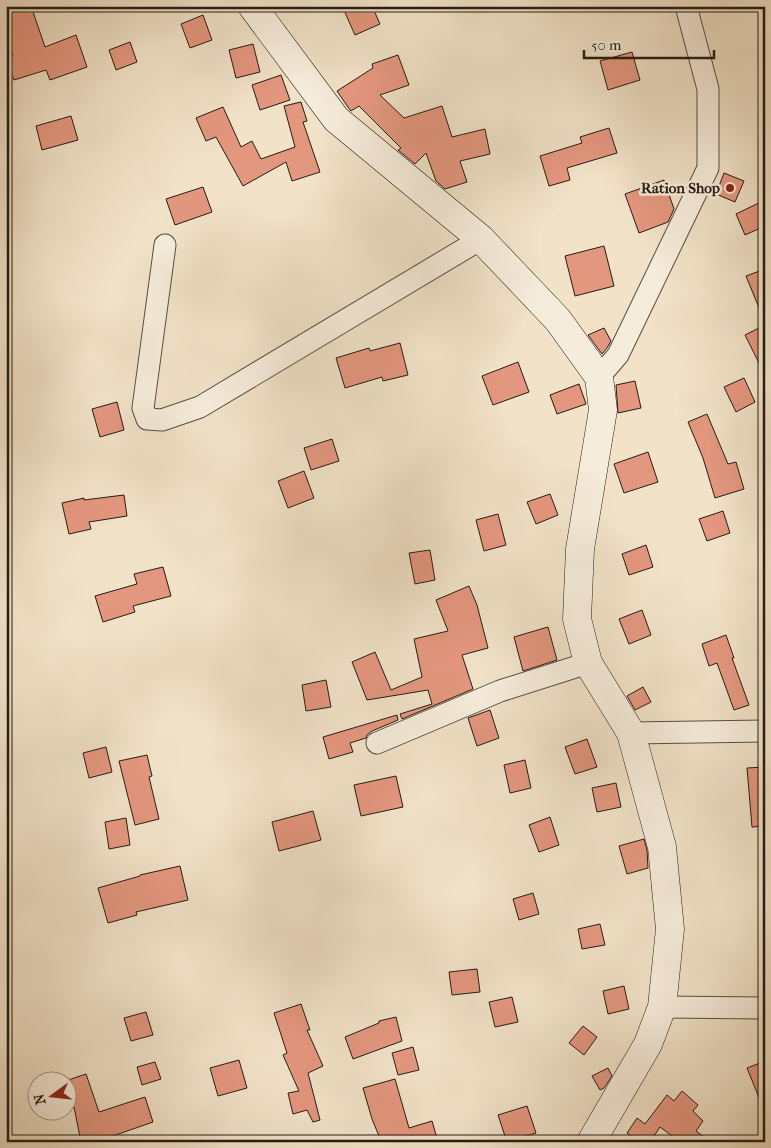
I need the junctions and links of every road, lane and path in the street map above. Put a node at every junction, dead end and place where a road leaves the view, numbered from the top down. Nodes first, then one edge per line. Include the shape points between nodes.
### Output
1 (252, 6) edge
2 (686, 6) edge
3 (481, 239) junction
4 (165, 245) dead end
5 (599, 377) junction
6 (588, 663) junction
7 (765, 731) edge
8 (631, 734) junction
9 (377, 743) dead end
10 (662, 1007) junction
11 (765, 1008) edge
12 (591, 1142) edge

1 - 3 main road via 336,119
2 - 5 street via 708,89 708,168 618,355
3 - 4 street via 200,406 162,420 147,419 143,408
3 - 5 main road via 558,320
5 - 6 main road via 603,410 580,549 577,618
6 - 8 main road
6 - 9 street via 500,691
7 - 8 street
8 - 10 main road via 662,847 670,929
10 - 11 street
10 - 12 main road via 648,1044

